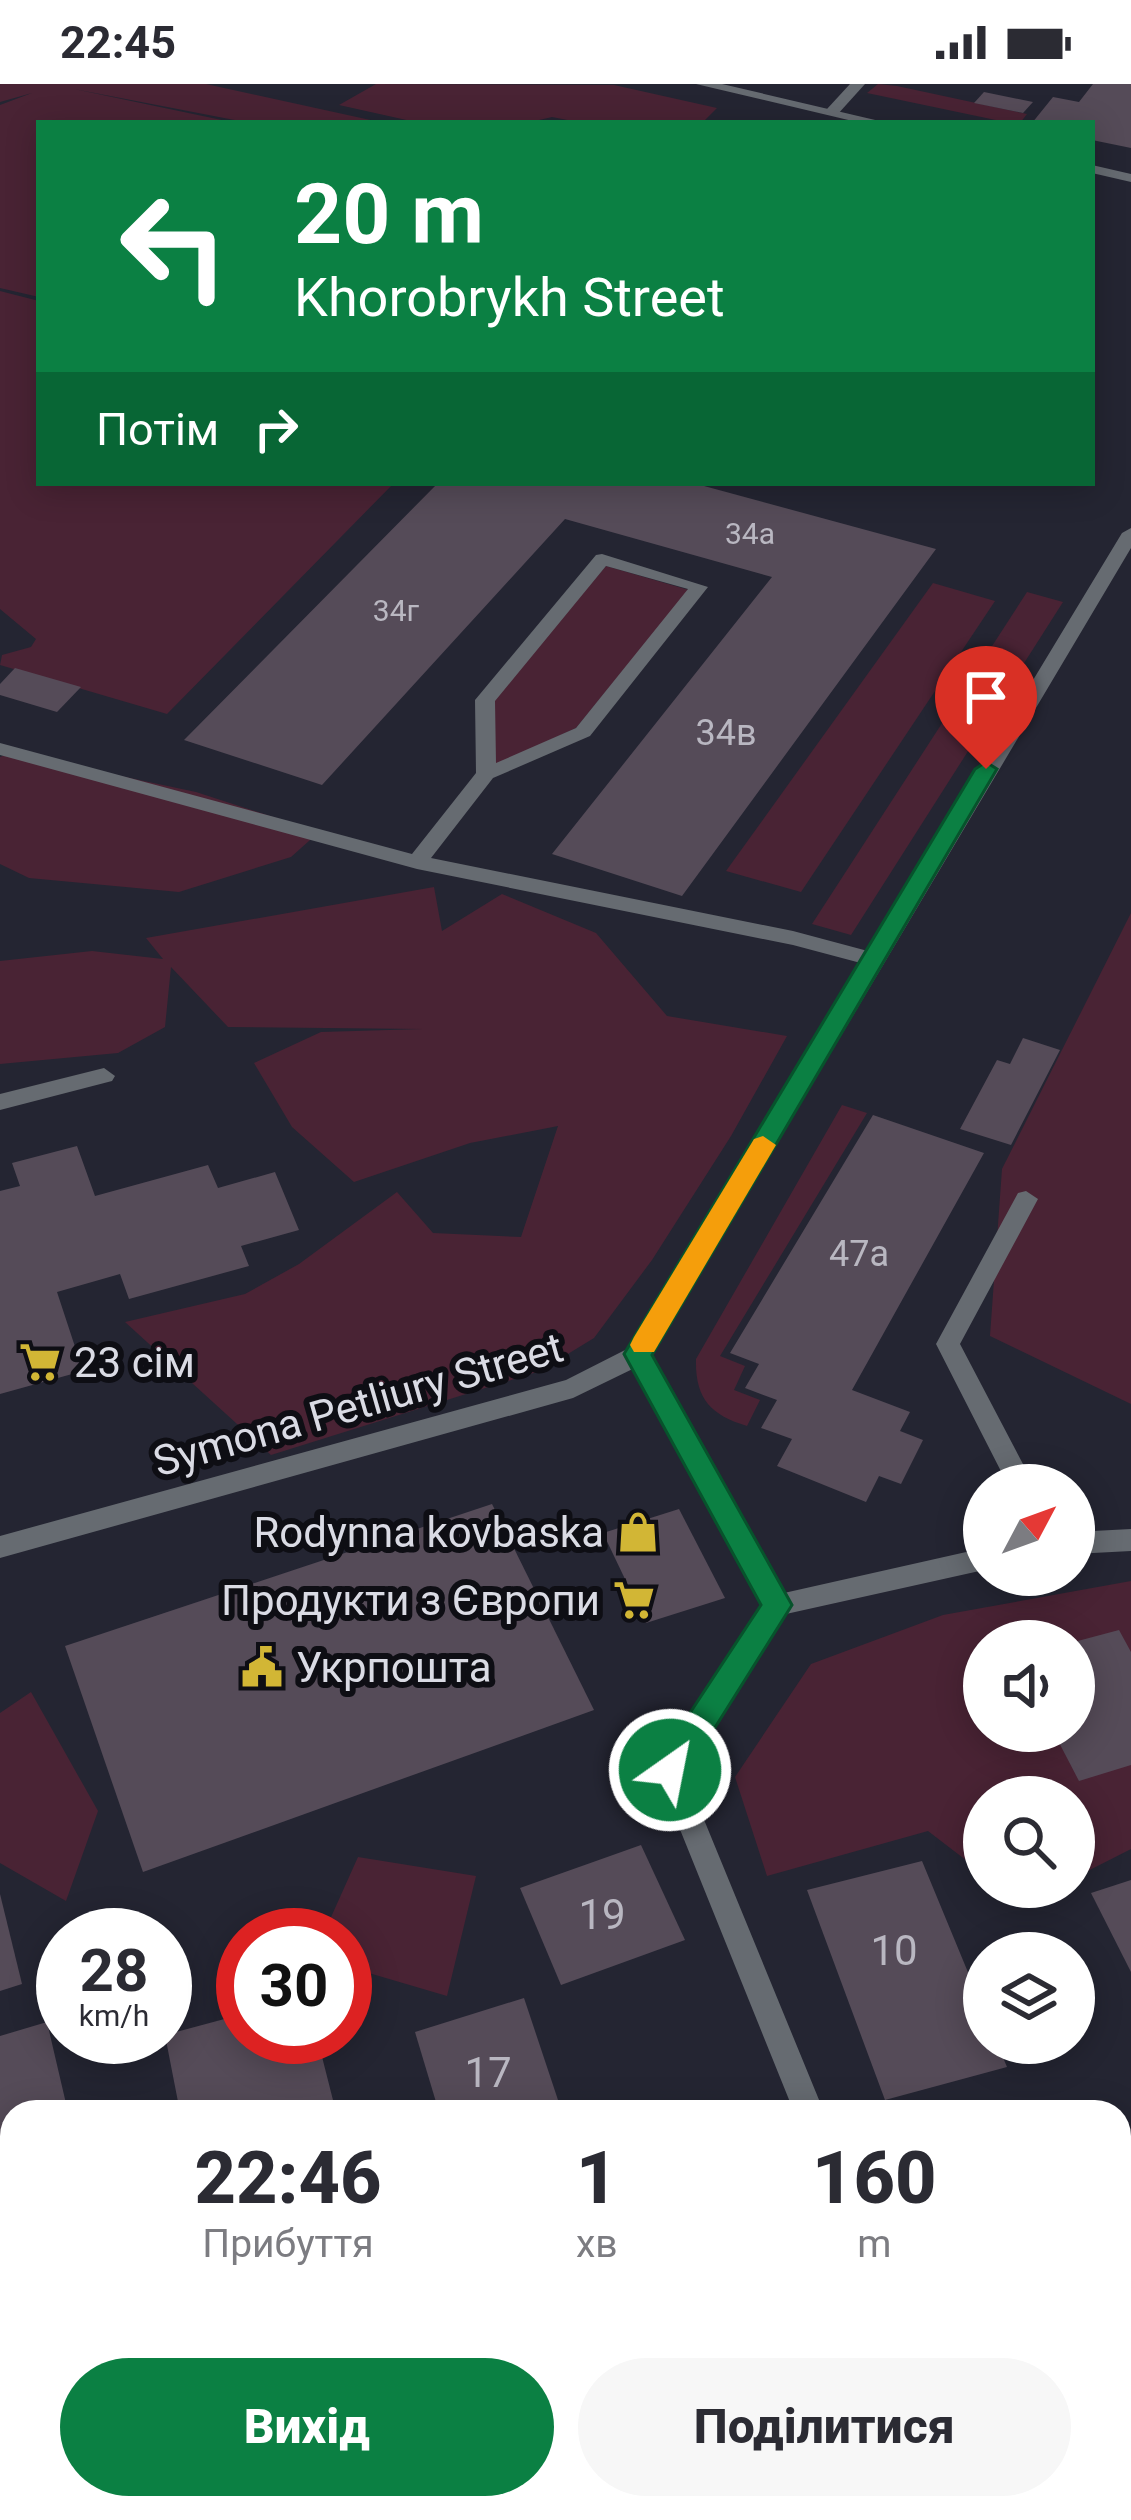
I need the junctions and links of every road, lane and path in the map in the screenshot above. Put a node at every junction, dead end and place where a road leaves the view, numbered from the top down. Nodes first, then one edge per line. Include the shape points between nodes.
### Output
1 (703, 84) edge
2 (858, 84) edge
3 (832, 112) junction
4 (868, 120) edge
5 (1095, 170) edge
6 (1131, 178) edge
7 (1131, 534) edge
8 (0, 749) edge
9 (486, 774) junction
10 (417, 862) junction
11 (872, 959) junction
12 (104, 1076) dead end
13 (0, 1102) edge
14 (1026, 1199) dead end
15 (638, 1354) junction
16 (1010, 1464) edge
17 (1131, 1540) edge
18 (1095, 1542) edge
19 (0, 1546) edge
20 (963, 1564) edge
21 (777, 1605) junction
22 (804, 2100) edge

1 - 3 street
2 - 3 street
3 - 4 street
5 - 6 street
7 - 11 street
8 - 10 street
9 - 9 street via 485,700 602,559 700,587 583,731
9 - 10 street
10 - 11 street
11 - 15 street
12 - 13 street
14 - 16 street via 948,1345
15 - 19 street, Symona Petliury Street via 573,1388
15 - 21 street
17 - 18 street
20 - 21 street
21 - 22 street via 670,1770

